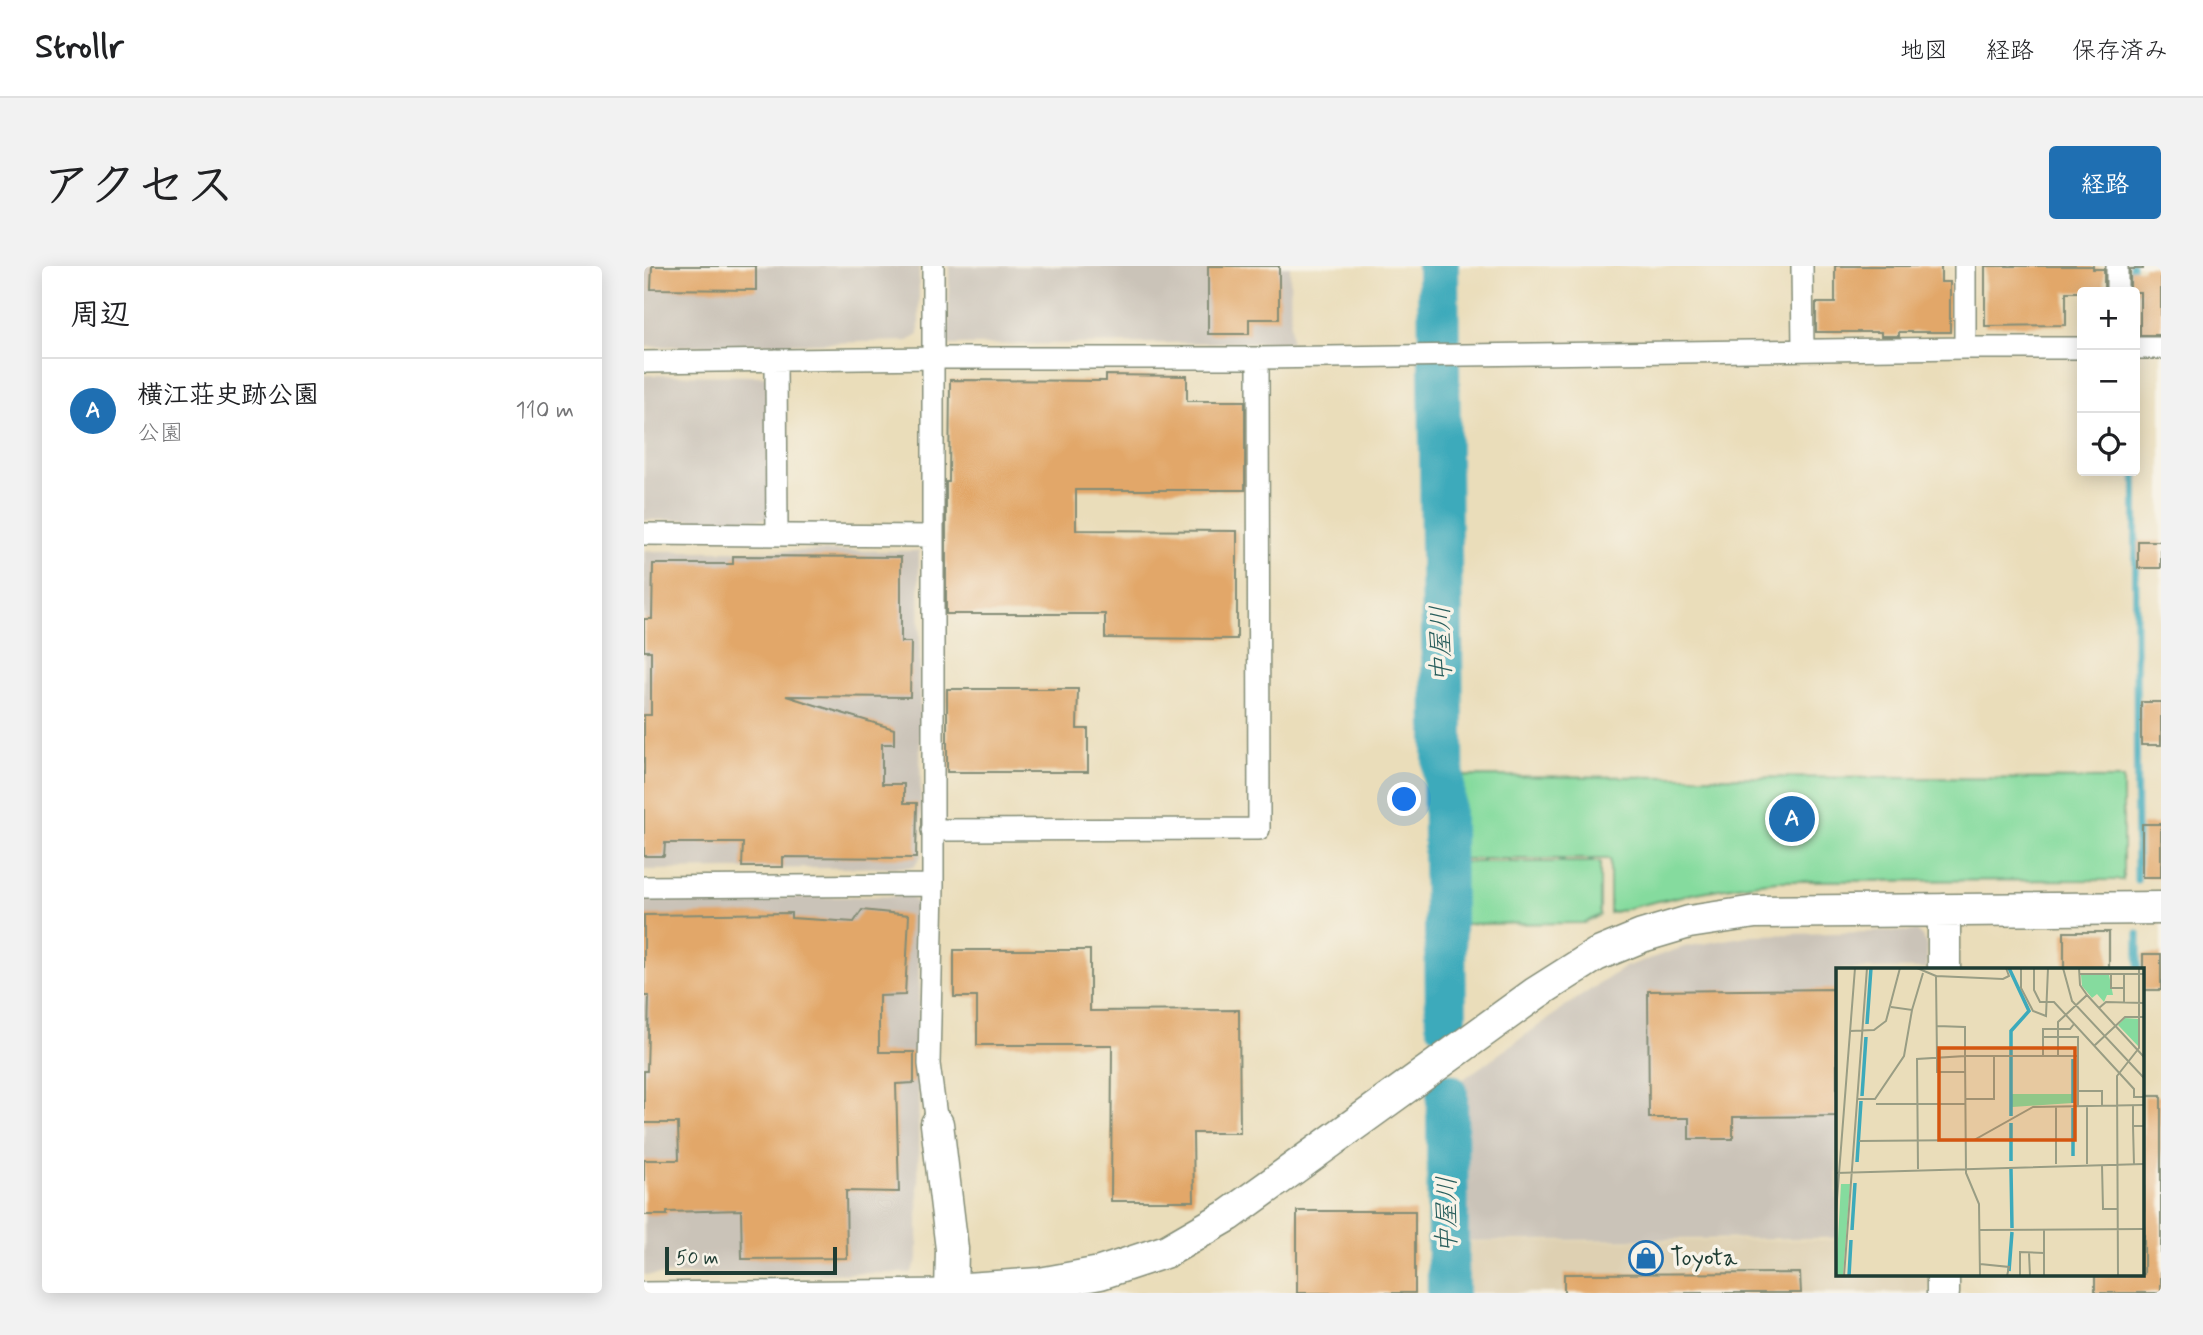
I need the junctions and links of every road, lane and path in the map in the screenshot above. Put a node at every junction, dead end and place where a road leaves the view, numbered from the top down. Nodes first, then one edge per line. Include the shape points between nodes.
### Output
1 (933, 266) edge
2 (1802, 266) edge
3 (1965, 266) edge
4 (2117, 266) edge
5 (2117, 287) edge
6 (1965, 348) junction
7 (2077, 348) edge
8 (2140, 348) edge
9 (2161, 348) edge
10 (1802, 350) junction
11 (933, 358) junction
12 (1258, 358) junction
13 (776, 360) junction
14 (644, 362) edge
15 (644, 534) edge
16 (777, 534) junction
17 (933, 536) junction
18 (932, 830) junction
19 (933, 885) junction
20 (644, 887) edge
21 (2161, 908) edge
22 (1944, 910) junction
23 (1944, 968) edge
24 (937, 1124) joint
25 (1040, 1288) edge
26 (951, 1292) edge
27 (644, 1293) edge

1 - 11 street
2 - 10 street
3 - 6 street
4 - 5 street
6 - 7 street
6 - 10 street
8 - 9 street
10 - 12 street
11 - 12 street
11 - 13 street
11 - 17 street
12 - 18 street via 1259,829
13 - 14 street
13 - 16 street
15 - 16 street
16 - 17 street
17 - 18 street
18 - 19 street
19 - 20 street
19 - 24 street via 929,1064
21 - 22 street
22 - 23 street
22 - 25 street via 1755,912 1689,922 1596,955 1536,993 1229,1215 1167,1251
24 - 26 street via 952,1249
25 - 26 street
26 - 27 street

